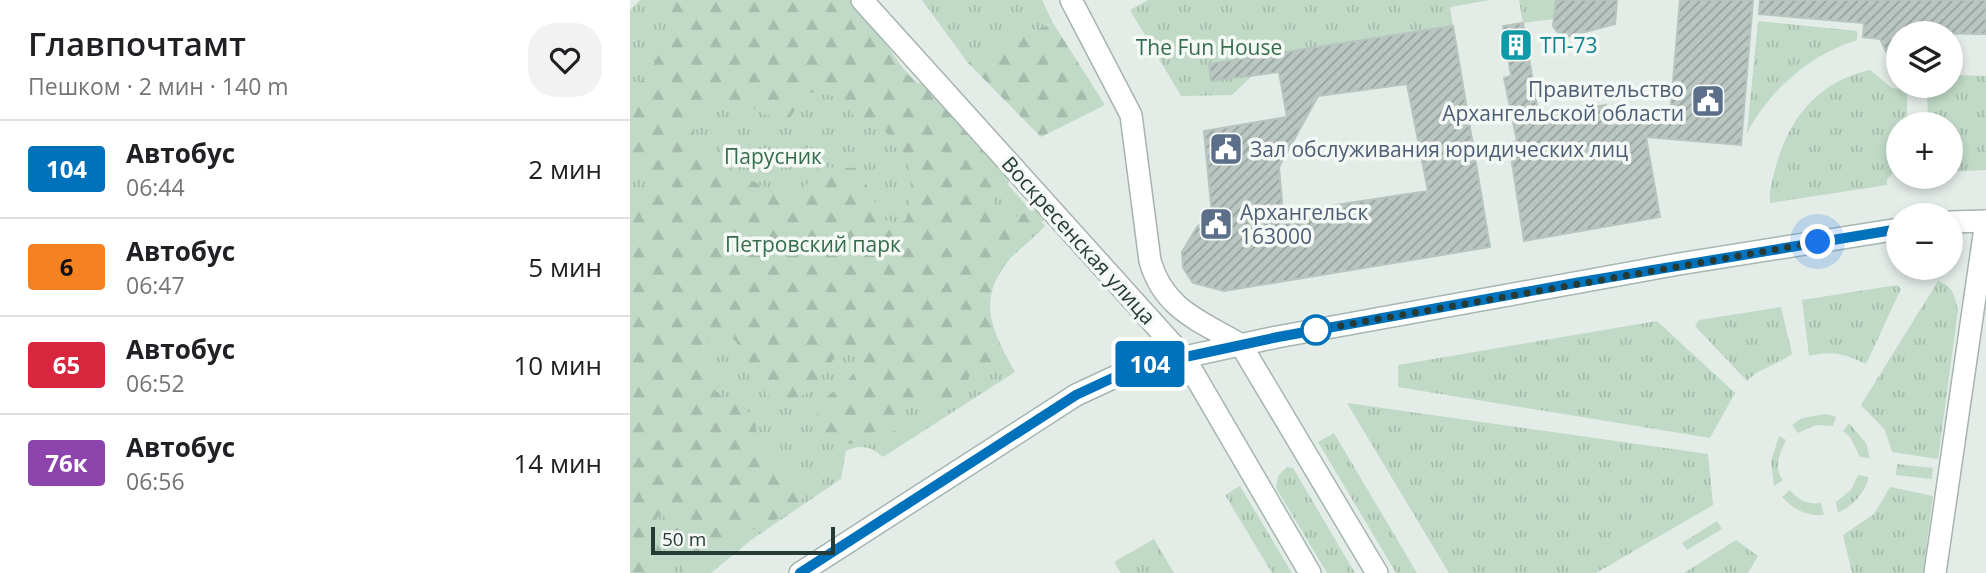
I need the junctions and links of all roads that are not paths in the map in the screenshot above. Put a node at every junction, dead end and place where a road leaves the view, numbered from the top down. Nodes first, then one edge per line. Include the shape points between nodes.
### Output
1 (862, 0) edge
2 (1071, 0) edge
3 (1986, 221) edge
4 (1963, 222) edge
5 (1886, 231) edge
6 (1241, 345) junction
7 (1184, 358) junction
8 (800, 573) edge
9 (1310, 573) edge
10 (1377, 573) edge
11 (1935, 573) edge

1 - 7 main road, Воскресенская улица
2 - 6 main road, Воскресенская улица via 1131,115 1156,283 1176,306
3 - 4 main road
3 - 11 main road
5 - 6 main road via 1679,264
6 - 7 main road
6 - 10 main road, Воскресенская улица
7 - 8 main road via 1134,368 1076,395
7 - 9 main road, Воскресенская улица

